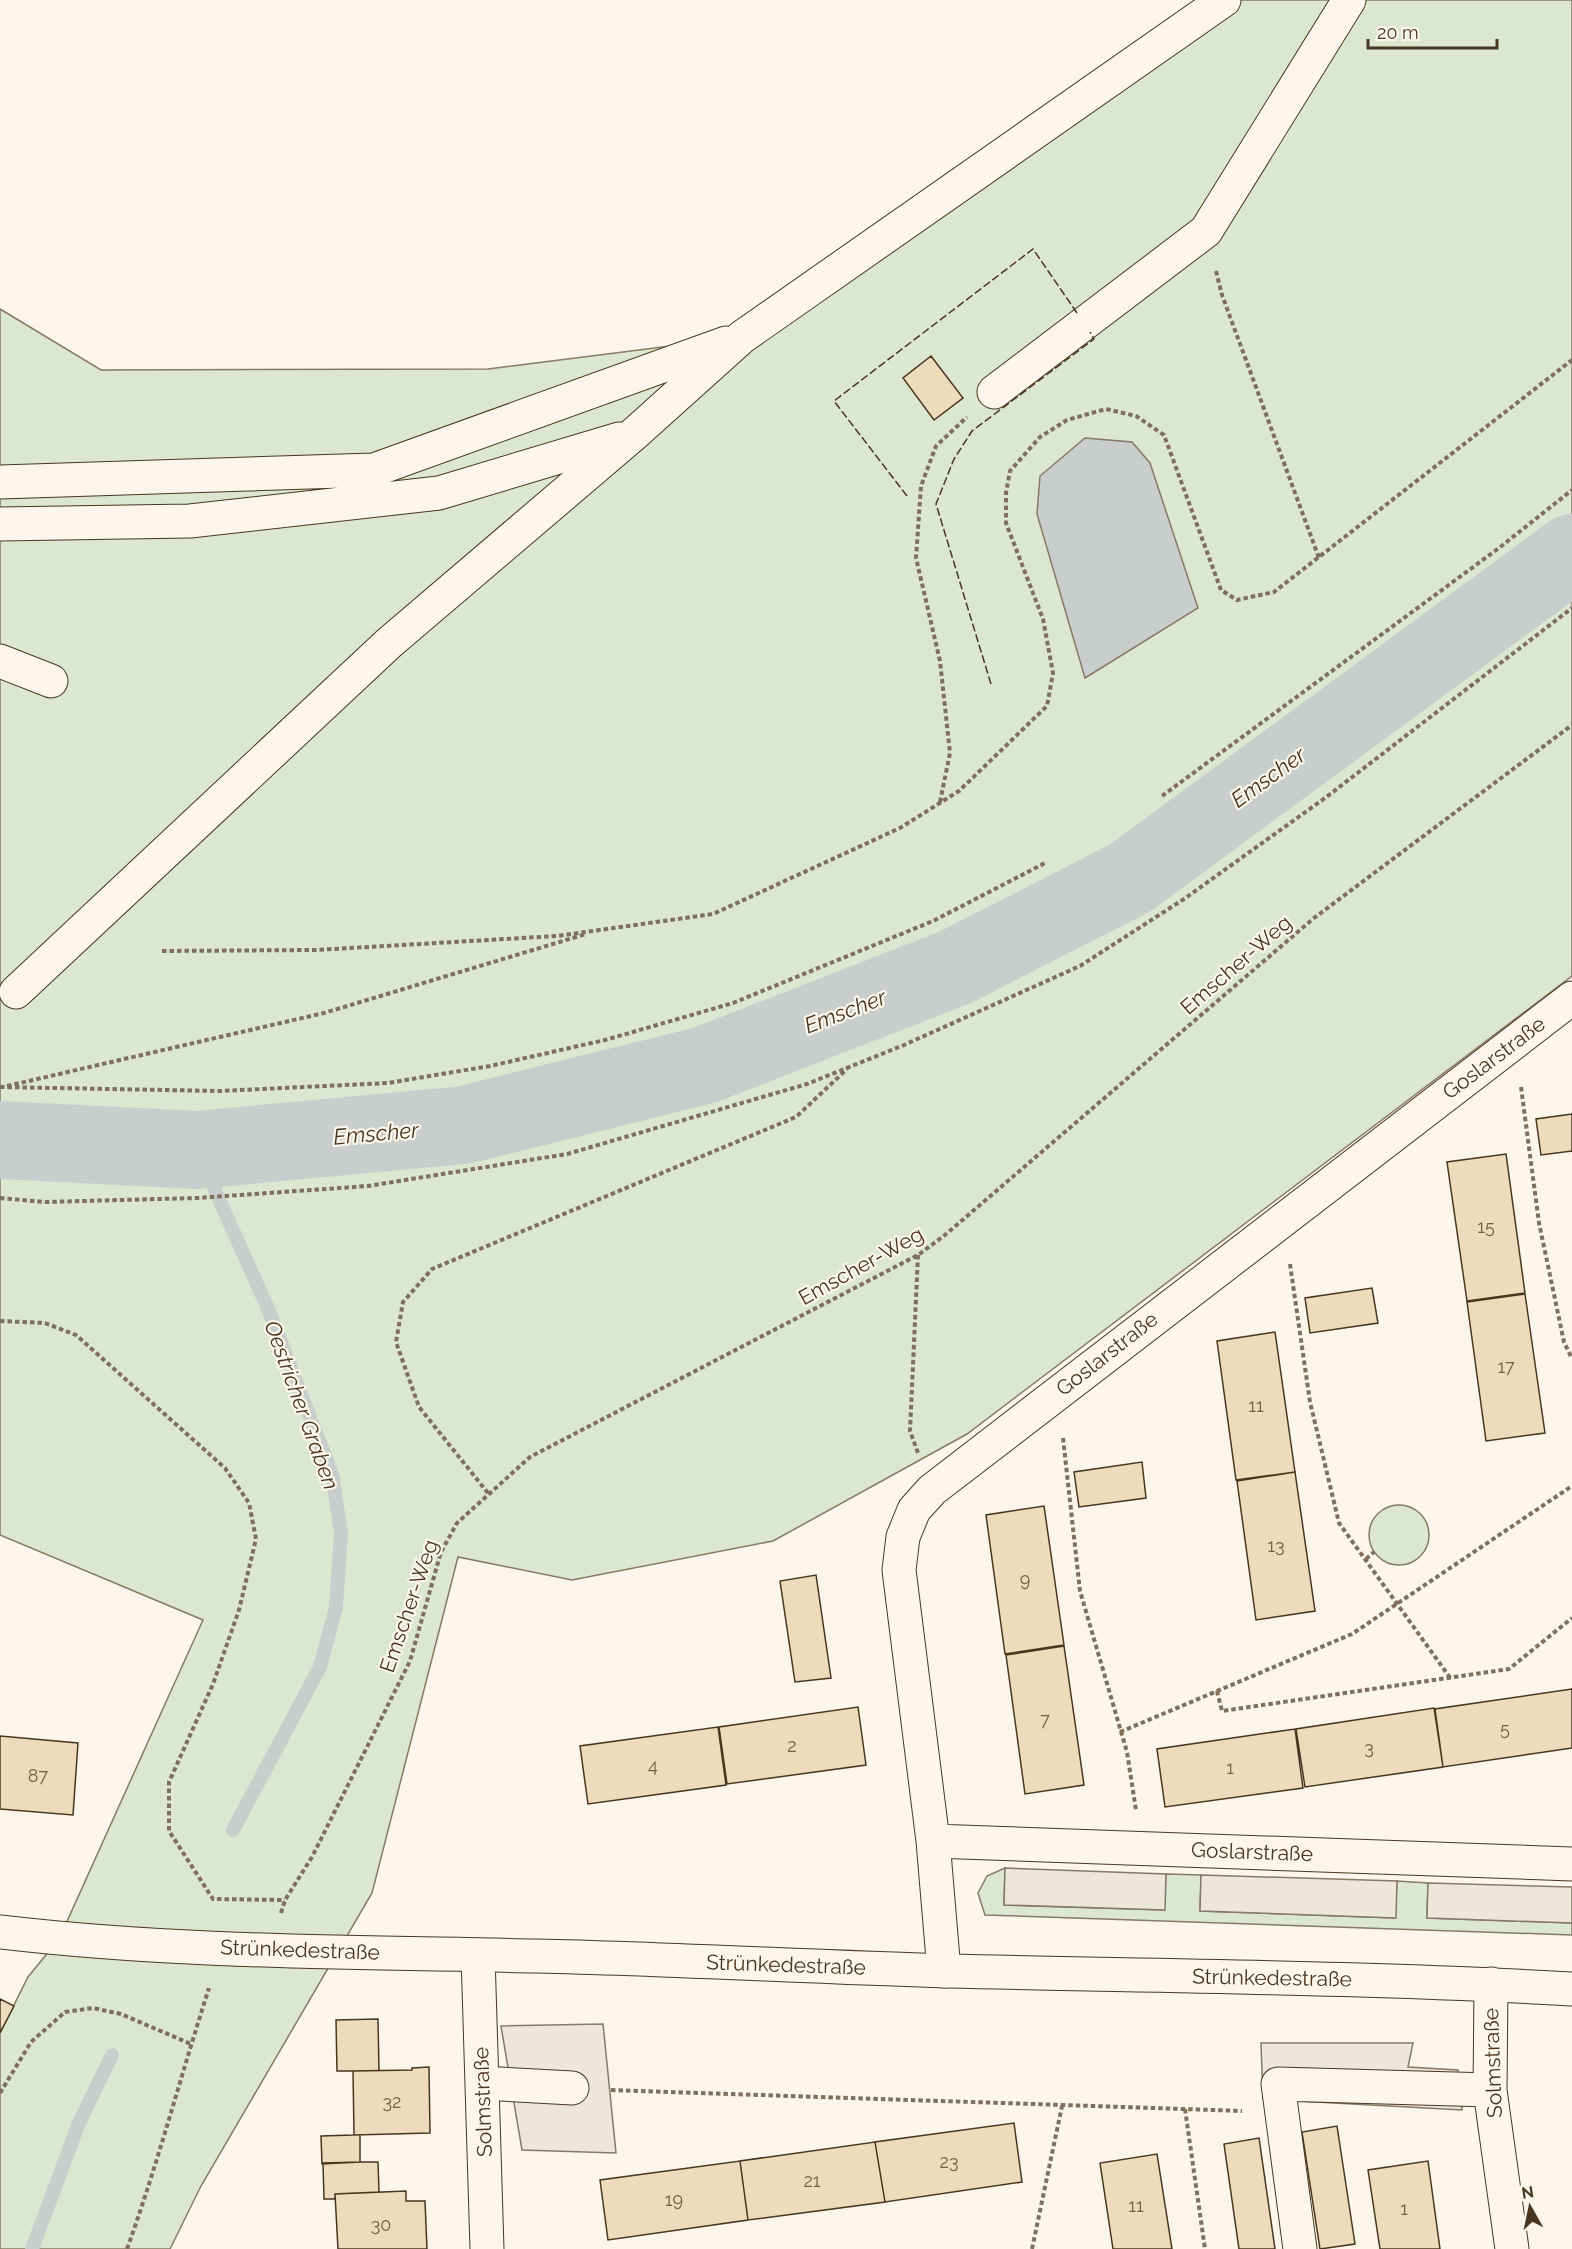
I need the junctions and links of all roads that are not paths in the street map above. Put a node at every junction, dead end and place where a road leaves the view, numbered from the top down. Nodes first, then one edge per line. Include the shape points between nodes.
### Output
1 (1224, 0) edge
2 (1349, 0) edge
3 (742, 337) junction
4 (994, 392) road end
5 (633, 435) junction
6 (0, 482) edge
7 (0, 524) edge
8 (0, 662) edge
9 (51, 681) dead end
10 (16, 992) dead end
11 (1572, 998) edge
12 (933, 1841) junction
13 (1572, 1864) edge
14 (0, 1932) edge
15 (478, 1955) junction
16 (944, 1971) junction
17 (1491, 1984) junction
18 (1572, 1989) edge
19 (482, 2084) junction
20 (572, 2088) road end
21 (1490, 2090) junction
22 (487, 2249) edge
23 (1300, 2249) edge
24 (1512, 2249) edge

1 - 3 street
2 - 4 street via 1206,231
3 - 5 street
3 - 6 street via 374,470
5 - 7 street via 439,493 190,521
5 - 10 street via 389,643
8 - 9 street
11 - 12 street, Goslarstraße via 932,1490 914,1510 903,1538 899,1570
12 - 13 street, Goslarstraße
12 - 16 street, Goslarstraße
14 - 15 street, Strünkedestraße via 58,1939 335,1953
15 - 16 street, Strünkedestraße
15 - 19 street, Solmstraße
16 - 17 street, Strünkedestraße
17 - 18 street, Strünkedestraße
17 - 21 street, Solmstraße
19 - 20 street
19 - 22 street, Solmstraße
21 - 23 street via 1278,2084
21 - 24 street, Solmstraße

